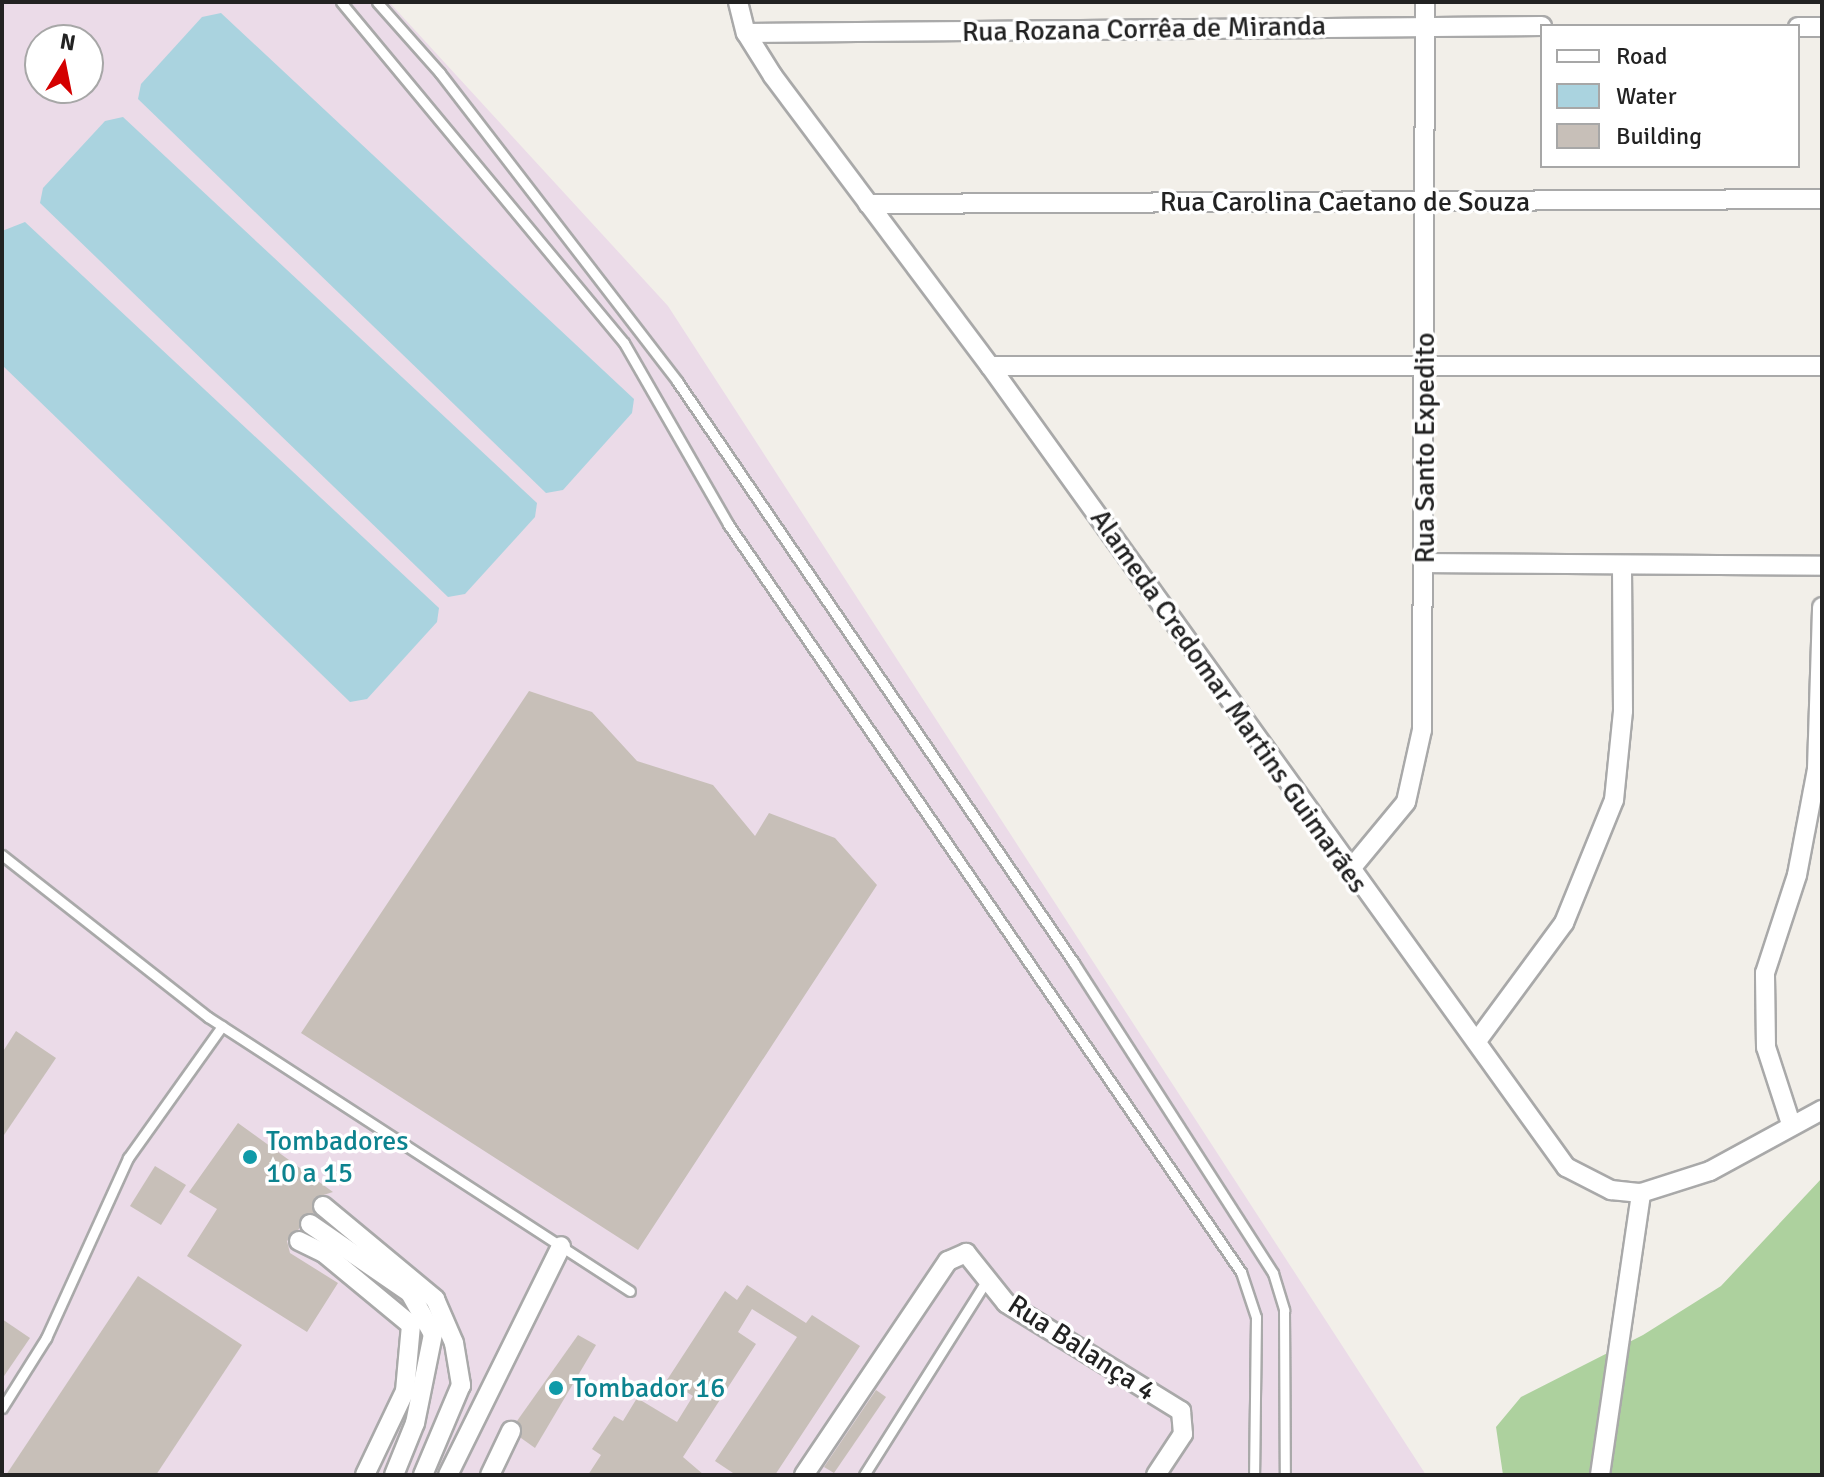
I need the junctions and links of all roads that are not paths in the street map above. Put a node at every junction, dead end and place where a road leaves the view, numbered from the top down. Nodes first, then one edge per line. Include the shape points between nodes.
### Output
1 (341, 2) edge
2 (377, 2) edge
3 (738, 2) edge
4 (1425, 2) edge
5 (1425, 26) junction
6 (1540, 26) edge
7 (1800, 27) edge
8 (1822, 27) edge
9 (746, 33) junction
10 (1822, 199) edge
11 (1425, 202) junction
12 (868, 204) junction
13 (1425, 365) junction
14 (990, 366) junction
15 (1822, 366) edge
16 (1425, 563) junction
17 (1622, 566) junction
18 (1822, 566) edge
19 (1822, 607) edge
20 (2, 855) edge
21 (1349, 871) junction
22 (222, 1026) junction
23 (1477, 1041) junction
24 (1822, 1110) edge
25 (1791, 1124) junction
26 (1641, 1193) junction
27 (323, 1206) dead end
28 (310, 1224) dead end
29 (299, 1241) dead end
30 (561, 1246) junction
31 (987, 1280) junction
32 (630, 1291) dead end
33 (2, 1408) edge
34 (511, 1431) dead end
35 (365, 1475) edge
36 (394, 1475) edge
37 (423, 1475) edge
38 (448, 1475) edge
39 (490, 1475) edge
40 (804, 1475) edge
41 (864, 1475) edge
42 (1156, 1475) edge
43 (1254, 1475) edge
44 (1285, 1475) edge
45 (1600, 1475) edge

1 - 43 lane via 624,343 728,524 1241,1272 1256,1317
2 - 44 lane via 440,73 677,381 1074,963 1273,1273 1284,1310
3 - 9 street, Alameda Credomar Martins Guimarães
4 - 5 street, Rua Santo Expedito
5 - 6 street, Rua Rozana Corrêa de Miranda
5 - 9 street, Rua Rozana Corrêa de Miranda
5 - 11 street, Rua Santo Expedito
7 - 8 street
9 - 12 street, Alameda Credomar Martins Guimarães
10 - 11 street, Rua Carolina Caetano de Souza
11 - 12 street, Rua Carolina Caetano de Souza
11 - 13 street, Rua Santo Expedito
12 - 14 street, Alameda Credomar Martins Guimarães
13 - 14 street
13 - 15 street
13 - 16 street, Rua Santo Expedito
14 - 21 street, Alameda Credomar Martins Guimarães
16 - 17 street
16 - 21 street, Rua Santo Expedito via 1422,730 1406,802
17 - 18 street
17 - 23 street via 1623,711 1614,800 1564,923
19 - 25 street via 1817,769 1797,875 1765,973 1766,1047
20 - 22 lane
21 - 23 street, Alameda Credomar Martins Guimarães
22 - 30 lane
22 - 33 lane via 128,1158 46,1338
23 - 26 street, Alameda Credomar Martins Guimarães via 1566,1167 1611,1190
24 - 25 street, Alameda Credomar Martins Guimarães
25 - 26 street, Alameda Credomar Martins Guimarães via 1710,1171
26 - 45 street
27 - 37 street via 435,1299 454,1343 461,1385
28 - 36 street via 410,1293 433,1334 415,1423
29 - 35 street via 324,1253 411,1325 405,1391
30 - 32 lane
30 - 38 street
31 - 40 street, Rua Balança 4 via 966,1253 948,1261
31 - 41 lane
31 - 42 street, Rua Balança 4 via 1006,1303 1181,1411 1183,1434
34 - 39 street

